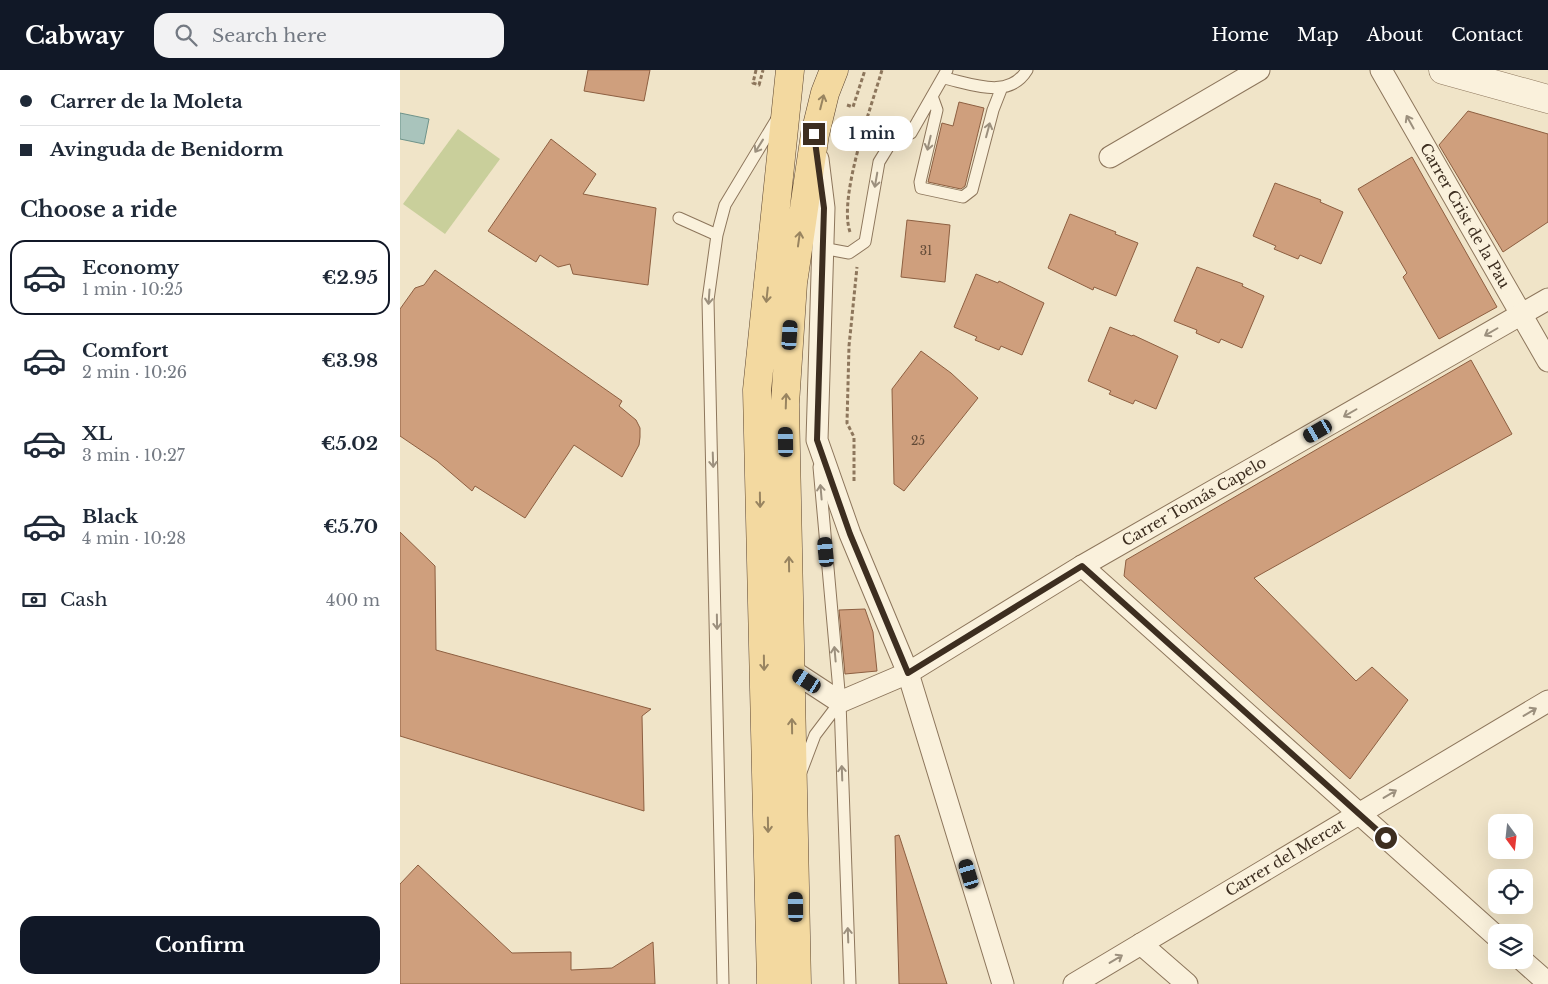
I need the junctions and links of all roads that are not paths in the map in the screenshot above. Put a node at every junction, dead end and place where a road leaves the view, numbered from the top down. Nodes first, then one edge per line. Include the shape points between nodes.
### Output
1 (790, 70) edge
2 (834, 70) edge
3 (1027, 70) edge
4 (1259, 70) edge
5 (1381, 70) edge
6 (1443, 70) edge
7 (946, 74) edge
8 (1002, 87) junction
9 (932, 96) junction
10 (1548, 99) edge
11 (785, 104) junction
12 (814, 134) junction
13 (1110, 157) dead end
14 (679, 218) dead end
15 (717, 235) junction
16 (822, 248) junction
17 (1548, 299) edge
18 (1520, 315) junction
19 (1548, 361) edge
20 (817, 440) junction
21 (1082, 566) junction
22 (791, 670) junction
23 (908, 673) junction
24 (1548, 701) edge
25 (840, 702) junction
26 (793, 792) junction
27 (1359, 813) junction
28 (1488, 929) edge
29 (1141, 944) junction
30 (1532, 969) edge
31 (1548, 983) edge
32 (723, 984) edge
33 (771, 984) edge
34 (797, 984) edge
35 (850, 984) edge
36 (1002, 984) edge
37 (1074, 984) edge
38 (1187, 984) edge

1 - 11 main road
12 -> 2 main road via 824,92
3 - 8 lane via 1011,86
4 - 13 street
18 -> 5 street, Carrer Crist de la Pau
6 - 10 street
7 - 8 lane via 995,89
7 - 9 lane
9 -> 8 lane via 937,110 921,188 963,197 972,190
9 -> 16 lane via 911,133 890,144 879,162 865,242 849,253
11 -> 15 lane via 725,205
11 -> 33 main road via 757,390
12 - 16 street via 824,208
22 -> 12 main road via 785,404 793,283
14 - 15 lane
15 -> 32 lane via 708,300
16 - 20 street
17 - 18 street, Carrer Tomás Capelo
18 - 19 street, Carrer Crist de la Pau
18 -> 21 street, Carrer Tomás Capelo
20 - 23 street via 850,534
25 -> 20 lane
21 - 23 street, Carrer Tomás Capelo
21 - 27 street
22 - 25 street
26 -> 22 main road
23 - 25 street, Carrer Tomás Capelo
23 - 36 street
27 -> 24 street, Carrer del Mercat
25 - 26 lane via 815,735
35 -> 25 lane
26 - 34 main road
27 - 28 street
27 - 29 street, Carrer del Mercat
37 -> 29 street, Carrer del Mercat
29 - 38 street
30 - 31 street

